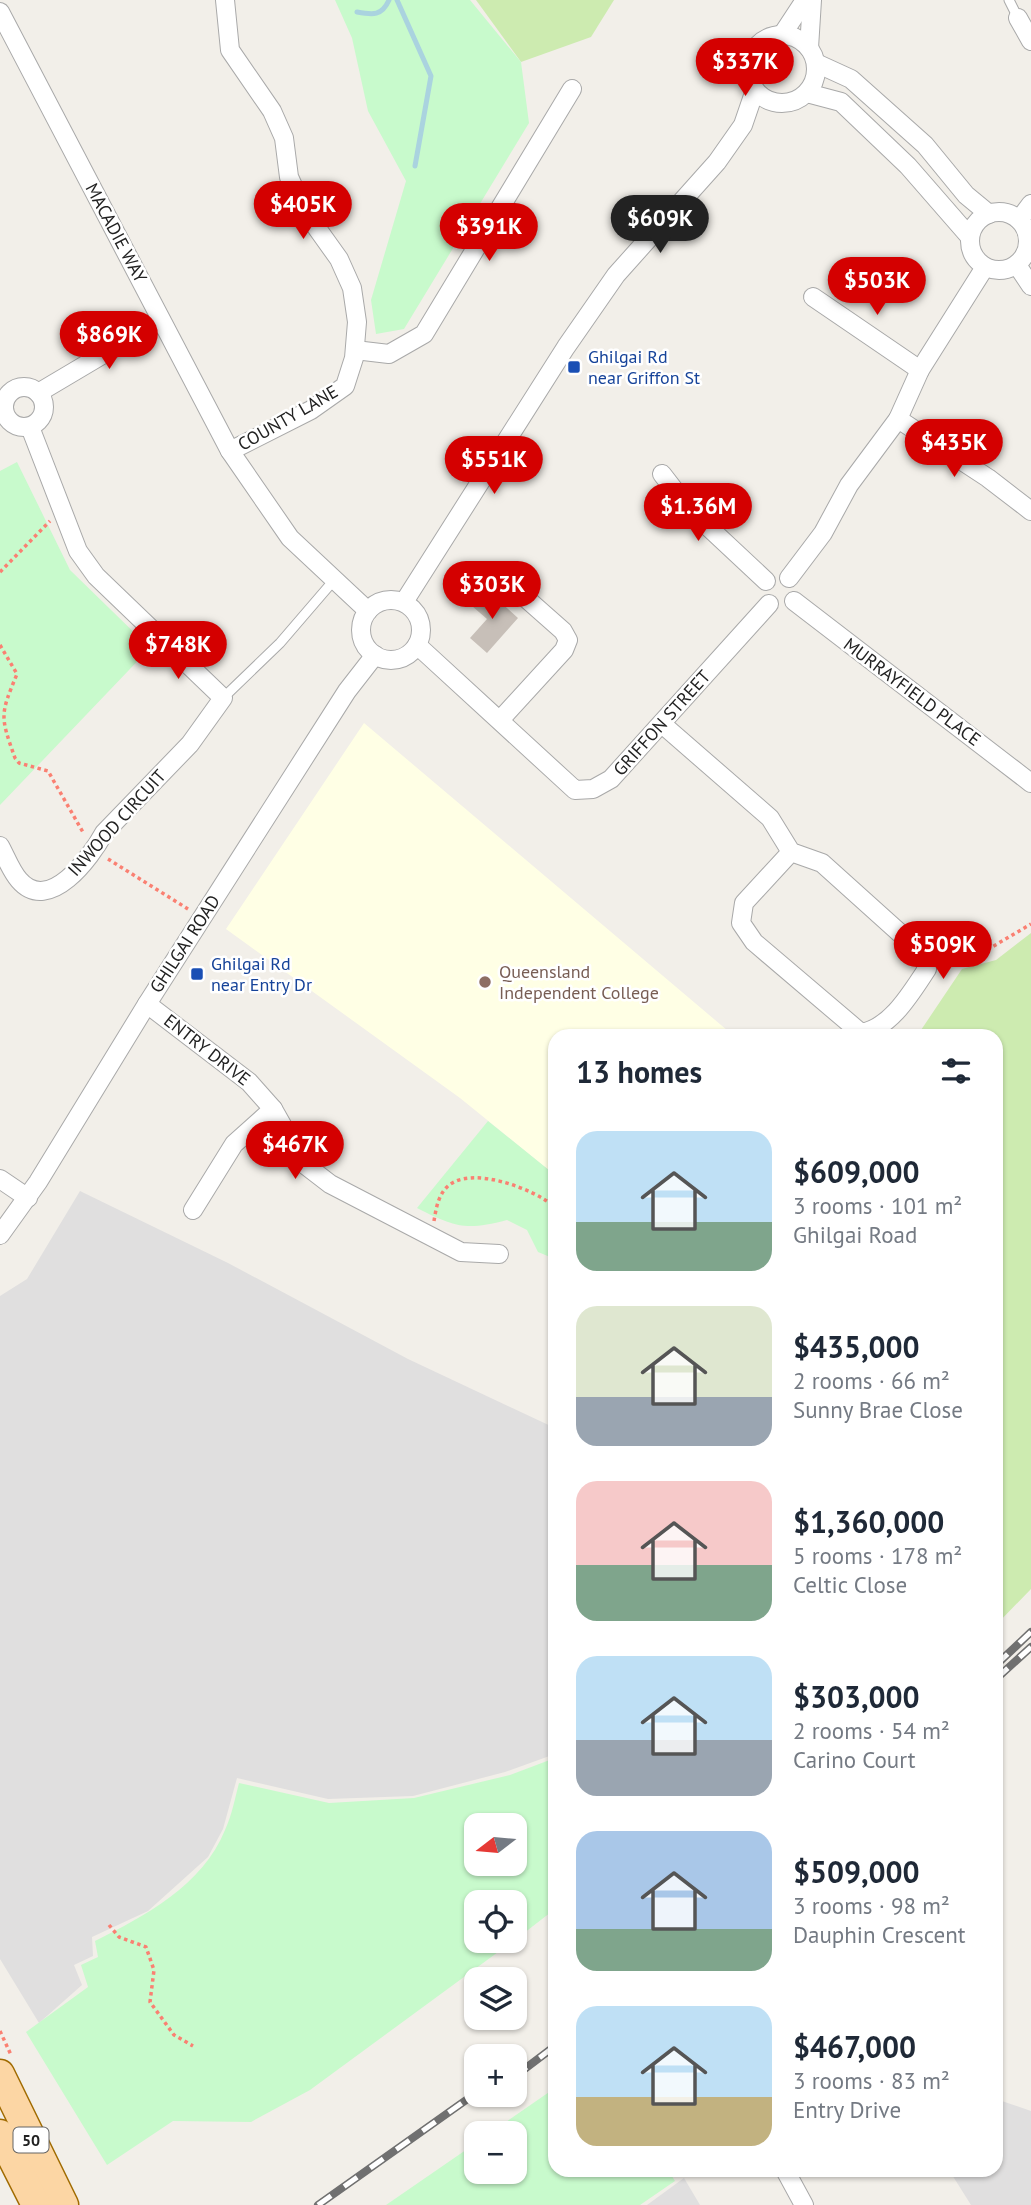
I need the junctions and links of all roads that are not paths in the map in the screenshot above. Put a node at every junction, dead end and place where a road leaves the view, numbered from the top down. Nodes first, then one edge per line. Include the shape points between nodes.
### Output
1 (226, 0) edge
2 (804, 0) edge
3 (812, 0) edge
4 (1009, 0) edge
5 (0, 12) edge
6 (1018, 18) joint
7 (782, 35) junction
8 (1031, 41) edge
9 (812, 56) junction
10 (572, 89) dead end
11 (755, 90) junction
12 (807, 93) junction
13 (772, 102) junction
14 (743, 125) junction
15 (1031, 204) edge
16 (989, 214) junction
17 (1020, 220) junction
18 (970, 236) junction
19 (1017, 265) junction
20 (985, 267) junction
21 (1031, 286) edge
22 (813, 297) dead end
23 (161, 320) junction
24 (355, 350) junction
25 (920, 370) junction
26 (38, 393) junction
27 (3, 395) edge
28 (898, 419) junction
29 (30, 427) junction
30 (230, 451) junction
31 (662, 474) dead end
32 (1031, 511) edge
33 (789, 578) junction
34 (335, 579) junction
35 (766, 581) junction
36 (520, 593) dead end
37 (794, 601) junction
38 (404, 602) junction
39 (769, 604) junction
40 (368, 611) junction
41 (417, 645) junction
42 (375, 655) junction
43 (223, 698) junction
44 (500, 720) junction
45 (662, 724) junction
46 (1031, 783) edge
47 (0, 846) edge
48 (791, 852) junction
49 (147, 1004) junction
50 (856, 1029) edge
51 (876, 1029) edge
52 (273, 1109) junction
53 (0, 1179) edge
54 (28, 1198) junction
55 (193, 1210) dead end
56 (0, 1236) edge
57 (499, 1254) dead end
58 (0, 2074) edge
59 (0, 2134) edge
60 (789, 2177) edge
61 (36, 2205) edge
62 (64, 2205) edge
63 (804, 2205) edge

1 - 24 street, COUNTY LANE via 230,50 272,111 284,138 289,177 352,288
2 - 7 street
3 - 9 street
4 - 6 lane
5 - 23 street, MACADIE WAY
6 - 8 street
7 - 9 street via 792,36
7 - 11 street via 754,50 748,70
9 - 12 street via 816,74
9 - 16 street via 851,79 925,145 966,195
10 - 24 street via 424,334 390,354
11 - 13 street
11 - 14 street
12 - 13 street via 791,103
12 - 18 street via 841,102 908,166
13 - 14 street
14 - 38 street via 683,202 616,275
15 - 17 street
16 - 17 street via 1003,212
16 - 18 street
17 - 19 street via 1029,240
18 - 20 street via 972,252
19 - 20 street via 996,271
19 - 21 street
20 - 25 street
22 - 25 street
23 - 26 street
23 - 30 street, MACADIE WAY
24 - 30 street, COUNTY LANE via 345,386 330,399
25 - 28 street
26 - 27 street via 18,387
26 - 29 street via 44,408
27 - 29 street via 8,420 18,427
28 - 32 street
28 - 33 street
29 - 43 street via 78,551 96,576
30 - 34 street, MACADIE WAY via 290,538
31 - 35 street via 690,509
33 - 35 street via 779,575
33 - 37 street via 796,588
34 - 40 street, MACADIE WAY
34 - 43 lane via 280,643
35 - 39 street via 764,593
36 - 44 street via 568,640
37 - 39 street via 782,608
37 - 46 street, MURRAYFIELD PLACE
38 - 40 street via 382,601
38 - 41 street via 420,622
39 - 45 street, GRIFFON STREET
40 - 42 street via 361,632
41 - 42 street via 396,660
41 - 44 street, GRIFFON STREET
42 - 49 street, GHILGAI ROAD via 346,691
43 - 47 street, INWOOD CIRCUIT via 190,744 104,833 73,877 47,890 32,890 19,880
44 - 45 street, GRIFFON STREET via 575,790 593,789 611,779
45 - 48 street via 770,817
48 - 50 street via 744,903 741,923 754,942
48 - 51 street via 822,863 922,953 926,967 905,1002
49 - 52 street, ENTRY DRIVE via 249,1082
49 - 54 street, GHILGAI ROAD
52 - 55 street via 234,1144
52 - 57 street, ENTRY DRIVE via 304,1164 330,1184 461,1252
53 - 54 street
54 - 56 street, GHILGAI ROAD
58 - 62 main road, 50
59 - 61 main road, 50
60 - 63 street

